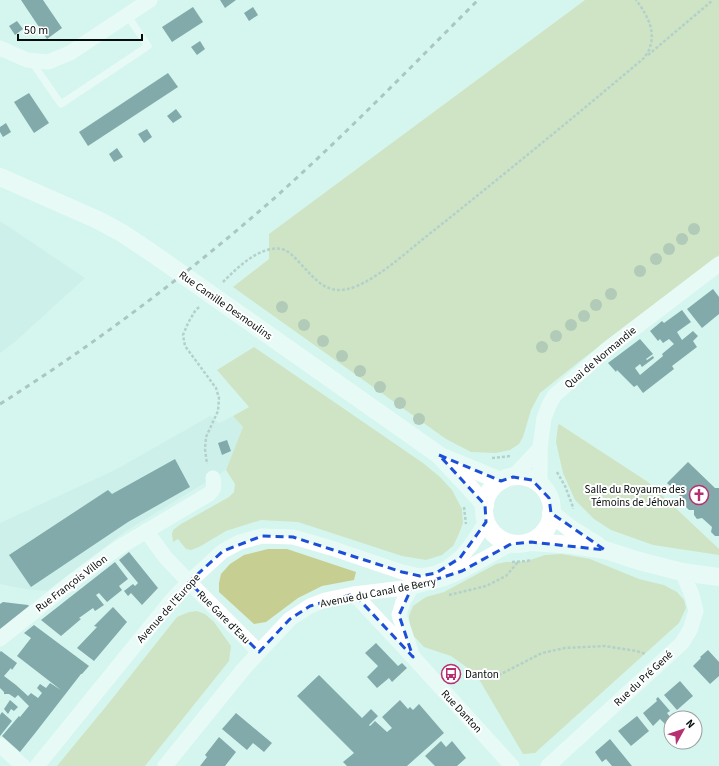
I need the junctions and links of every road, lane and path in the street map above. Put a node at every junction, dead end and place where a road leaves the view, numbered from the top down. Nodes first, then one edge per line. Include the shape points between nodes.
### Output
1 (150, 0) edge
2 (636, 0) edge
3 (713, 0) edge
4 (127, 15) junction
5 (0, 48) edge
6 (644, 58) junction
7 (30, 60) junction
8 (0, 177) edge
9 (719, 264) edge
10 (221, 285) dead end
11 (200, 306) dead end
12 (540, 448) junction
13 (439, 455) junction
14 (213, 478) joint
15 (507, 479) junction
16 (540, 485) junction
17 (551, 513) junction
18 (485, 514) junction
19 (146, 531) junction
20 (531, 542) junction
21 (511, 544) junction
22 (605, 550) junction
23 (682, 572) junction
24 (719, 577) edge
25 (189, 582) junction
26 (412, 587) junction
27 (354, 594) junction
28 (0, 639) edge
29 (259, 652) junction
30 (413, 657) junction
31 (664, 659) junction
32 (474, 678) dead end
33 (0, 745) edge
34 (23, 766) edge
35 (37, 766) edge
36 (164, 766) edge
37 (512, 766) edge
38 (548, 766) edge

1 - 4 street
2 - 6 path via 649,21 653,36 650,49
3 - 6 path
4 - 7 street via 70,53 48,62
4 - 7 lane via 148,46 61,104
5 - 7 street
6 - 10 path via 521,161 368,281 346,290 335,290 324,286 291,254 270,249 240,266
8 - 13 street, Rue Camille Desmoulins via 122,233
9 - 12 street, Quai de Normandie via 606,350 555,395 544,418
11 - 14 path via 183,335 185,346 216,388 219,398 218,411 206,437 204,449
12 - 15 street
12 - 16 street, Quai de Normandie
13 - 15 street, Rue Camille Desmoulins
13 - 18 street, Rue Camille Desmoulins via 466,484
14 - 19 street, Rue François Villon via 213,490 208,494
15 - 16 street via 523,477
15 - 18 street via 493,487 488,495
16 - 17 street via 549,498
17 - 20 street via 545,530
17 - 22 street
18 - 21 street via 492,532
18 - 25 street, Avenue de l'Europe via 471,545 460,558 436,573 420,576 293,537 262,536 240,542 223,551
19 - 25 street via 166,558
19 - 28 street, Rue François Villon via 73,581
20 - 21 street
20 - 22 street
21 - 26 street, Avenue du Canal de Berry via 462,571
22 - 23 street
23 - 24 street
23 - 31 street, Rue du Pré Gené via 696,611 690,630 682,643
25 - 29 street, Rue Gare d'Eau
25 - 35 street, Avenue de l'Europe
26 - 27 street, Avenue du Canal de Berry
26 - 30 street, Rue Danton via 399,615
27 - 29 street, Avenue du Canal de Berry via 310,606 290,619
27 - 30 street, Rue Danton
29 - 36 street, Avenue du Canal de Berry
30 - 37 street, Rue Danton
31 - 32 path via 605,646 565,648 542,652 492,678
31 - 38 street, Rue du Pré Gené
33 - 34 street

